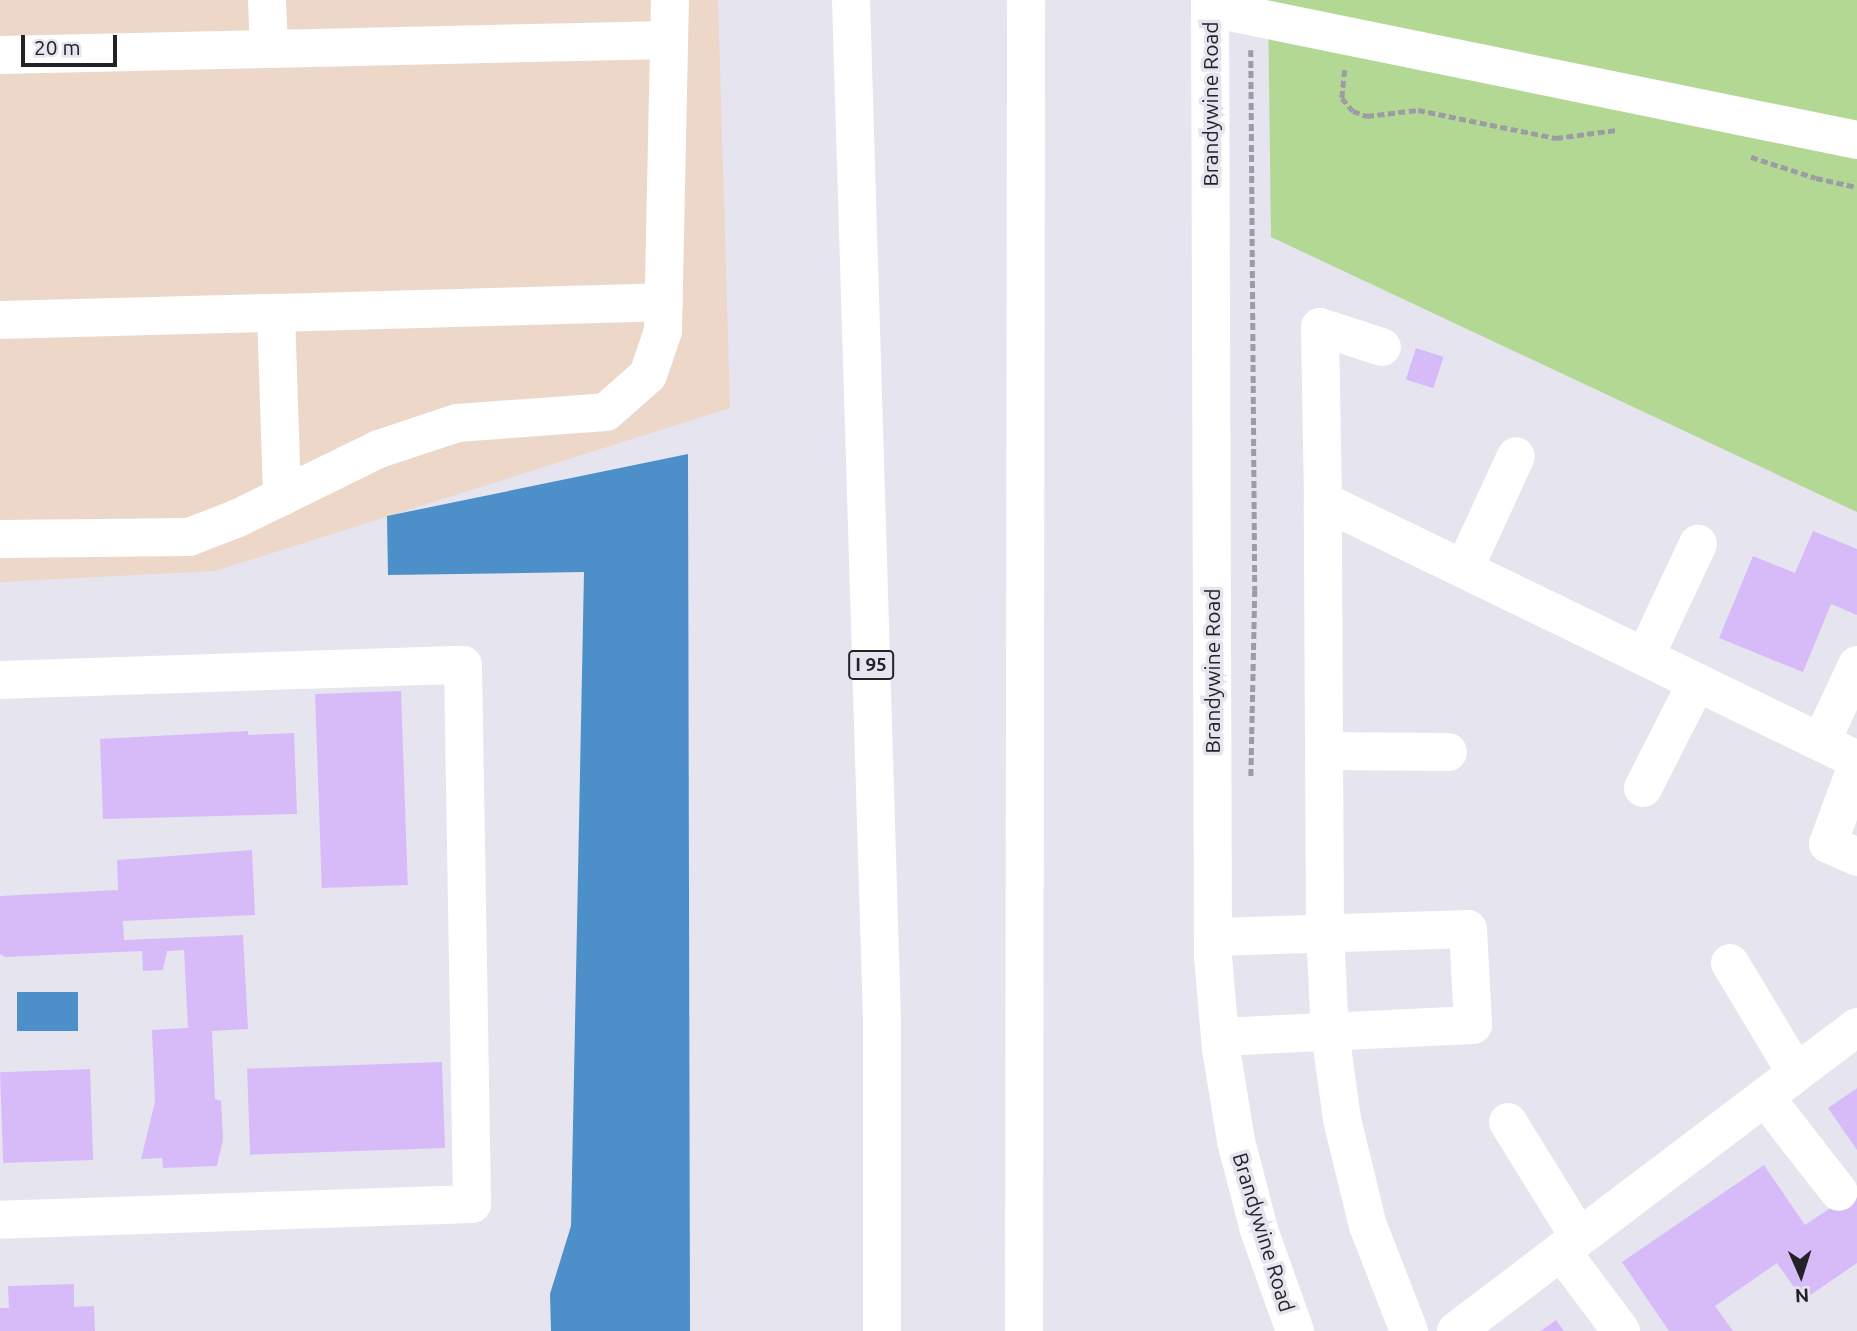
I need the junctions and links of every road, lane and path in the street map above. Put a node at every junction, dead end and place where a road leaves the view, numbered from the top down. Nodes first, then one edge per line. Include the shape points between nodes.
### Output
1 (267, 0) edge
2 (670, 0) edge
3 (851, 0) edge
4 (1026, 0) edge
5 (1210, 4) edge
6 (1250, 17) junction
7 (1347, 36) junction
8 (670, 40) junction
9 (269, 49) junction
10 (0, 55) edge
11 (1626, 130) dead end
12 (1857, 141) edge
13 (1739, 153) dead end
14 (1857, 187) edge
15 (664, 302) junction
16 (276, 313) junction
17 (0, 320) edge
18 (1382, 347) dead end
19 (1516, 456) dead end
20 (282, 496) junction
21 (1323, 501) junction
22 (0, 539) edge
23 (1698, 544) dead end
24 (1464, 569) junction
25 (1645, 657) junction
26 (1857, 665) edge
27 (0, 680) edge
28 (1697, 682) junction
29 (1821, 742) junction
30 (1324, 751) junction
31 (1448, 752) dead end
32 (1857, 763) edge
33 (1251, 780) dead end
34 (1643, 788) dead end
35 (1857, 857) edge
36 (1325, 933) junction
37 (1213, 937) junction
38 (1730, 963) dead end
39 (1857, 1027) edge
40 (1331, 1032) junction
41 (1220, 1037) junction
42 (1796, 1073) junction
43 (1765, 1097) junction
44 (1508, 1122) dead end
45 (1839, 1192) dead end
46 (0, 1220) edge
47 (1570, 1244) junction
48 (882, 1331) edge
49 (1024, 1331) edge
50 (1295, 1331) edge
51 (1409, 1331) edge
52 (1456, 1331) edge
53 (1621, 1331) edge

1 - 9 main road
2 - 8 main road
3 - 48 main road, I 95 via 882,1022
4 - 49 main road
5 - 6 main road
5 - 37 main road, Brandywine Road
6 - 7 main road
6 - 33 path via 1255,590
7 - 11 path via 1342,98 1360,114 1418,110 1556,138
7 - 12 main road
8 - 9 main road
8 - 15 main road
9 - 10 main road
13 - 14 path
15 - 16 main road
15 - 20 main road via 663,331 648,375 606,412 457,423 379,449
16 - 17 main road
16 - 20 main road
18 - 21 main road via 1320,327
19 - 24 main road
20 - 22 main road via 189,537
21 - 24 main road
21 - 30 main road
23 - 25 main road
24 - 25 main road
25 - 28 main road
26 - 29 main road
27 - 46 main road via 463,665 472,1204
28 - 29 main road
28 - 34 main road
29 - 32 main road
30 - 31 main road
30 - 36 main road
32 - 35 main road via 1829,844
36 - 37 main road
36 - 40 main road
36 - 40 main road via 1468,929 1473,1025
37 - 41 main road, Brandywine Road
38 - 42 main road
39 - 42 main road
40 - 41 main road
40 - 51 main road via 1342,1119 1368,1226
41 - 50 main road, Brandywine Road via 1259,1230
42 - 43 main road
43 - 45 main road
43 - 47 main road
44 - 47 main road
47 - 52 main road
47 - 53 main road

